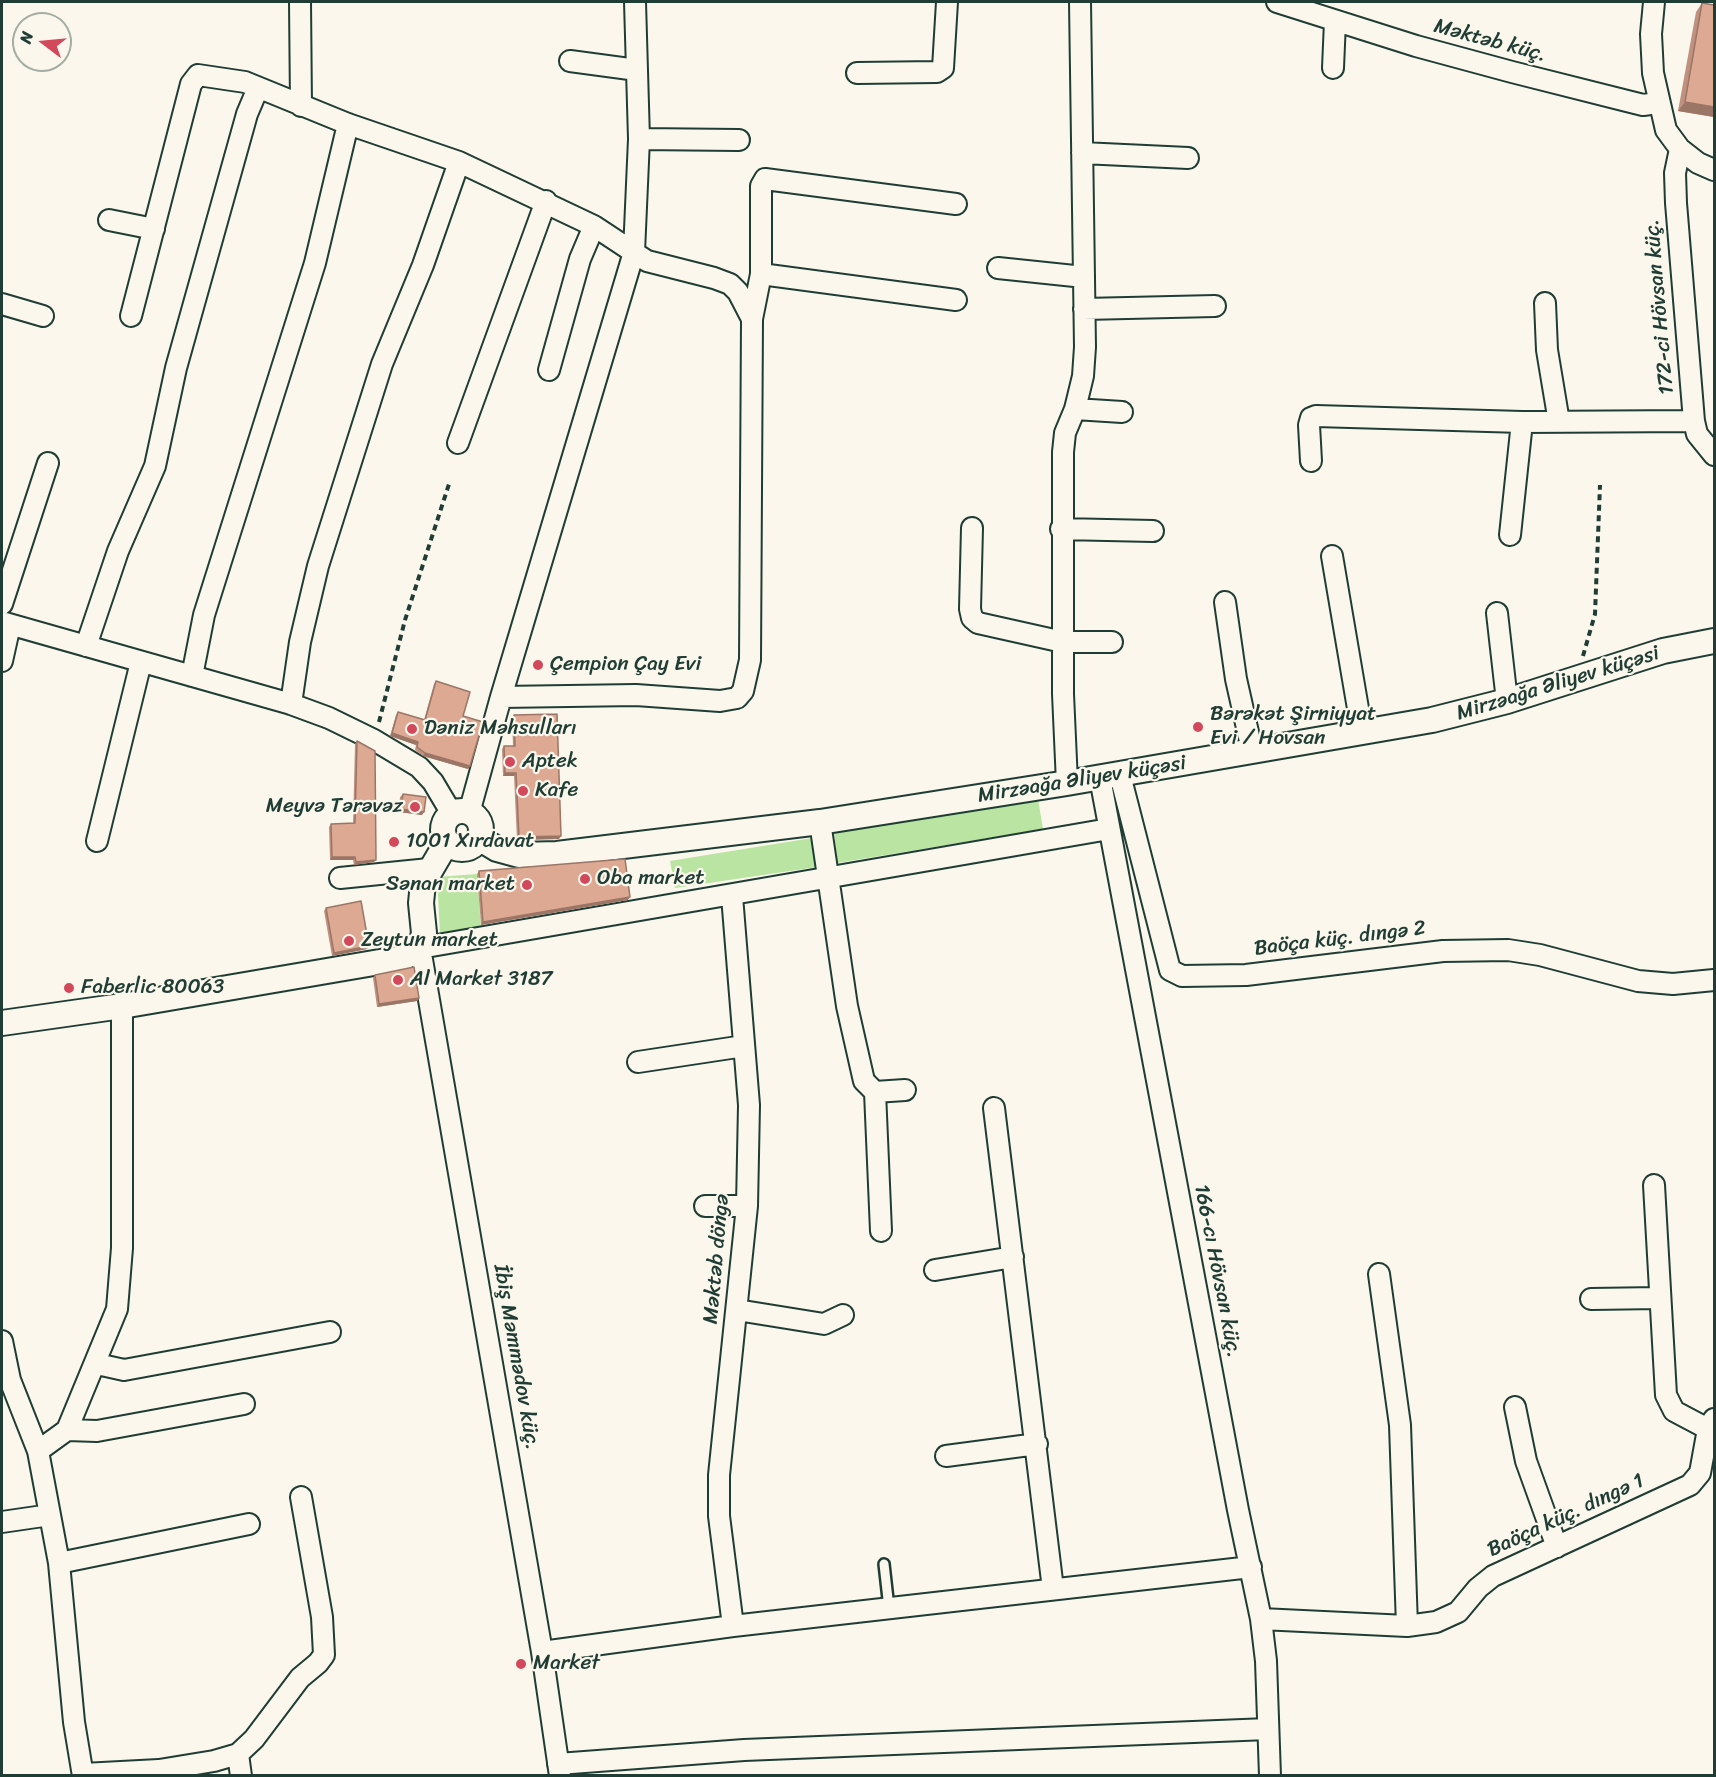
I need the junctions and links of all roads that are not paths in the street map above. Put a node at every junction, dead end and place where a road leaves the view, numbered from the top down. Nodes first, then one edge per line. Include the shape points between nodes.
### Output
1 (300, 2) edge
2 (634, 2) edge
3 (947, 2) edge
4 (1080, 2) edge
5 (1277, 2) edge
6 (1654, 2) edge
7 (1335, 21) junction
8 (570, 62) dead end
9 (1333, 68) dead end
10 (636, 70) junction
11 (857, 73) dead end
12 (258, 88) junction
13 (1658, 103) junction
14 (301, 106) junction
15 (348, 124) junction
16 (639, 140) junction
17 (739, 140) dead end
18 (1680, 149) junction
19 (1082, 153) junction
20 (1188, 158) dead end
21 (459, 162) junction
22 (1714, 170) edge
23 (546, 201) junction
24 (956, 204) dead end
25 (109, 220) dead end
26 (594, 226) junction
27 (154, 229) junction
28 (634, 252) junction
29 (998, 268) dead end
30 (761, 274) junction
31 (1084, 277) junction
32 (956, 300) dead end
33 (1545, 303) dead end
34 (2, 304) edge
35 (1215, 306) dead end
36 (1084, 309) junction
37 (43, 316) dead end
38 (131, 316) dead end
39 (752, 319) junction
40 (549, 370) dead end
41 (1075, 409) junction
42 (1122, 412) dead end
43 (1694, 421) junction
44 (1522, 422) junction
45 (1559, 422) junction
46 (458, 443) dead end
47 (1714, 455) edge
48 (1311, 461) dead end
49 (48, 463) dead end
50 (972, 528) dead end
51 (1061, 529) junction
52 (1153, 531) dead end
53 (1510, 535) dead end
54 (1332, 556) dead end
55 (1225, 602) dead end
56 (2, 604) edge
57 (1497, 613) dead end
58 (6, 624) edge
59 (1714, 641) edge
60 (1063, 642) junction
61 (1112, 642) dead end
62 (86, 646) junction
63 (2, 661) edge
64 (141, 662) junction
65 (192, 676) junction
66 (501, 697) junction
67 (1508, 701) junction
68 (291, 704) junction
69 (1362, 732) junction
70 (1252, 750) junction
71 (1110, 776) junction
72 (1067, 783) junction
73 (461, 814) junction
74 (820, 822) junction
75 (1109, 829) junction
76 (479, 838) junction
77 (97, 841) dead end
78 (447, 842) junction
79 (429, 869) junction
80 (340, 878) dead end
81 (827, 878) junction
82 (732, 896) junction
83 (420, 948) junction
84 (1714, 980) edge
85 (122, 1006) junction
86 (2, 1023) edge
87 (744, 1046) junction
88 (638, 1062) dead end
89 (905, 1090) dead end
90 (875, 1092) junction
91 (994, 1108) dead end
92 (1654, 1185) dead end
93 (705, 1206) dead end
94 (747, 1206) junction
95 (881, 1231) dead end
96 (1013, 1257) junction
97 (935, 1270) dead end
98 (1379, 1274) dead end
99 (1658, 1298) junction
100 (1591, 1299) dead end
101 (737, 1310) junction
102 (843, 1315) dead end
103 (330, 1332) dead end
104 (2, 1341) edge
105 (96, 1364) junction
106 (244, 1404) dead end
107 (1515, 1407) dead end
108 (1711, 1424) edge
109 (68, 1430) junction
110 (1036, 1444) junction
111 (38, 1451) junction
112 (946, 1456) dead end
113 (1709, 1460) edge
114 (301, 1497) dead end
115 (50, 1515) junction
116 (2, 1522) edge
117 (249, 1524) dead end
118 (1557, 1547) junction
119 (59, 1563) junction
120 (884, 1564) dead end
121 (1251, 1567) junction
122 (1053, 1589) junction
123 (889, 1608) junction
124 (1261, 1618) junction
125 (733, 1626) junction
126 (1407, 1626) junction
127 (542, 1652) junction
128 (1268, 1729) junction
129 (238, 1754) junction
130 (559, 1770) edge
131 (83, 1775) edge
132 (241, 1776) edge
133 (1270, 1776) edge

1 - 14 street
2 - 10 street
3 - 11 street via 943,68 937,72
4 - 19 street
5 - 7 street, Məktəb küç.
6 - 13 street via 1651,34
7 - 9 street
7 - 13 street, Məktəb küç. via 1643,105
8 - 10 street
10 - 16 street
12 - 14 street
12 - 27 street via 229,78 198,75 191,84
12 - 62 street via 247,114 185,334 155,466 118,551
13 - 18 street via 1666,130
14 - 15 street
15 - 21 street
15 - 65 street via 315,263 204,615
16 - 17 street
16 - 28 street
18 - 22 street
18 - 43 street, 172-ci Hövsan küç. via 1675,173 1676,203
19 - 20 street
19 - 31 street
21 - 23 street
21 - 68 street via 423,265 382,364 318,566 300,642
23 - 26 street
23 - 46 street
24 - 30 street via 765,178 761,186
25 - 27 street
26 - 28 street
26 - 40 street via 580,259
27 - 38 street
28 - 39 street via 661,266 730,284
28 - 66 street
29 - 31 street
30 - 32 street
30 - 39 street
31 - 36 street
33 - 45 street via 1547,350
34 - 37 street
35 - 36 street
36 - 41 street via 1083,376
39 - 66 street via 750,660 743,691 737,698 720,701 636,695
41 - 42 street
41 - 51 street via 1062,452
43 - 45 street
43 - 47 street, 172-ci Hövsan küç. via 1696,434
44 - 45 street
44 - 48 street via 1316,416 1309,425
44 - 53 street
49 - 56 street
50 - 60 street via 972,618 978,623
51 - 52 street
51 - 60 street
54 - 69 street
55 - 70 street
57 - 67 street
58 - 62 street
58 - 63 street
59 - 67 street, Mirzəağa Əliyev küçəsi via 1663,651
60 - 61 street
60 - 72 street
62 - 64 street
64 - 65 street
64 - 77 street
65 - 68 street
66 - 73 street
67 - 69 street, Mirzəağa Əliyev küçəsi
68 - 73 street via 410,760
69 - 70 street, Mirzəağa Əliyev küçəsi
70 - 71 street, Mirzəağa Əliyev küçəsi
71 - 72 street, Mirzəağa Əliyev küçəsi
71 - 75 street, 166-cı Hövsan küç.
71 - 84 street, Baöça küç. dıngə 2 via 1170,970 1182,976 1246,975 1443,951 1508,950 1638,981 1673,984
72 - 74 street, Mirzəağa Əliyev küçəsi
73 - 76 street via 478,821
73 - 78 street via 444,824
74 - 76 street, Mirzəağa Əliyev küçəsi via 534,856 506,852
74 - 81 street
75 - 81 street
75 - 121 street, 166-cı Hövsan küç.
76 - 78 street via 462,849
78 - 79 street
79 - 80 street
79 - 83 street via 421,894 424,933
81 - 82 street
81 - 90 street via 852,1028 864,1081
82 - 83 street
82 - 87 street, Məktəb döngə
83 - 85 street via 403,958
83 - 127 street, İbiş Məmmədov küç.
85 - 86 street
85 - 105 street via 122,1248 117,1309
87 - 88 street
87 - 94 street, Məktəb döngə via 749,1105
89 - 90 street
90 - 95 street
91 - 96 street
92 - 99 street
93 - 94 street
94 - 101 street, Məktəb döngə
96 - 97 street
96 - 110 street
98 - 126 street via 1400,1425
99 - 100 street
99 - 108 street via 1667,1401 1674,1411
101 - 102 street via 824,1324
101 - 125 street, Məktəb döngə via 719,1485 719,1516
103 - 105 street via 124,1370
104 - 111 street via 10,1380
105 - 109 street
106 - 109 street via 97,1431
107 - 118 street via 1526,1461
108 - 113 street, Baöça küç. dıngə 1
109 - 111 street
110 - 112 street
110 - 122 street
111 - 115 street
113 - 118 street, Baöça küç. dıngə 1 via 1690,1485
114 - 129 street via 322,1617 324,1655 300,1678
115 - 116 street
115 - 119 street
117 - 119 street
118 - 126 street, Baöça küç. dıngə 1 via 1493,1576 1458,1612 1436,1622
119 - 131 street
120 - 123 lane
121 - 122 street
121 - 124 street, 166-cı Hövsan küç.
122 - 123 street
123 - 125 street
124 - 126 street, Baöça küç. dıngə 1
124 - 128 street, 166-cı Hövsan küç.
125 - 127 street
127 - 130 street, İbiş Məmmədov küç.
128 - 130 street via 744,1750
128 - 133 street, 166-cı Hövsan küç.
129 - 131 street via 159,1770
129 - 132 street

